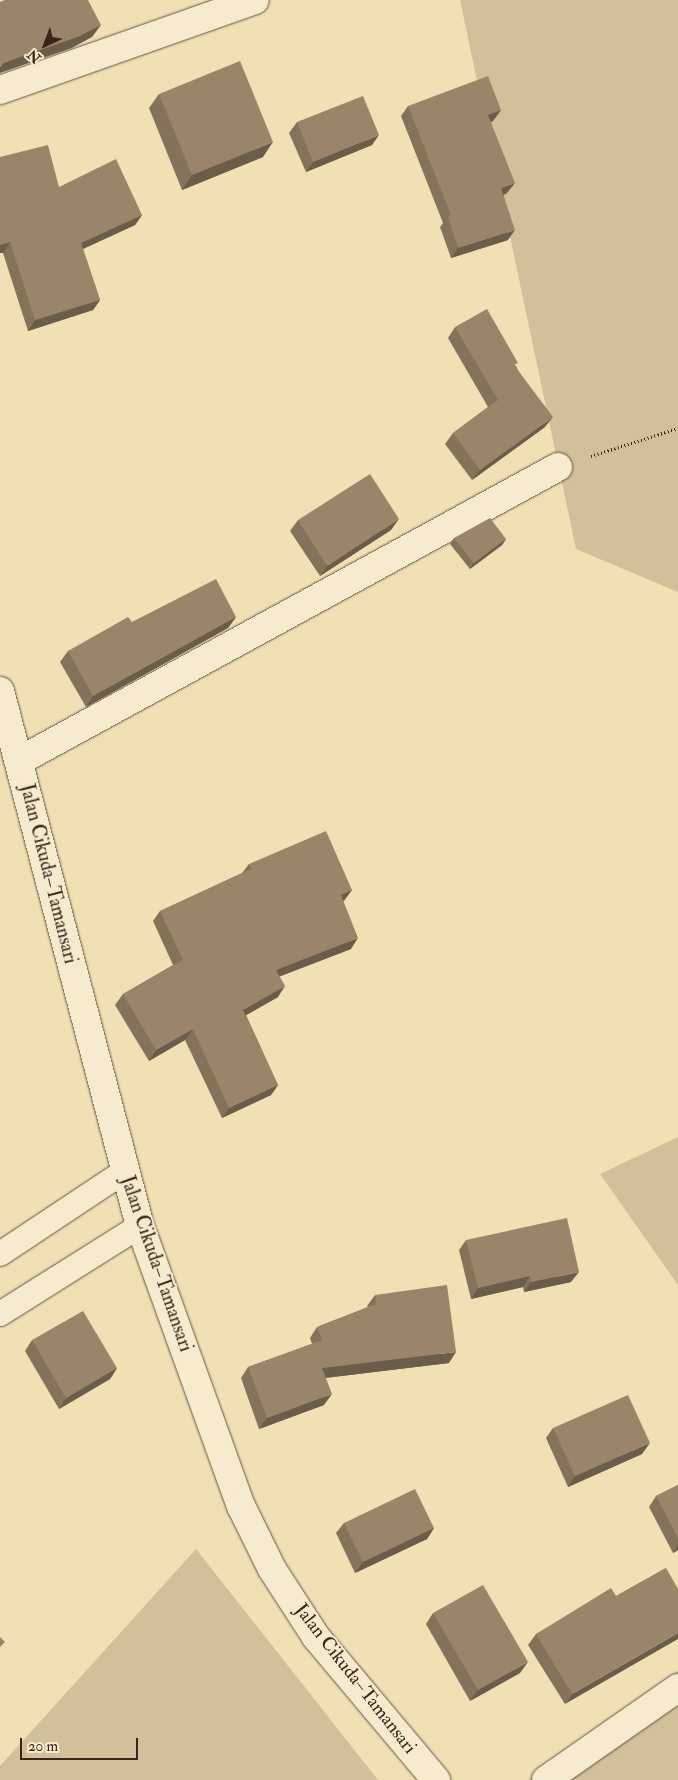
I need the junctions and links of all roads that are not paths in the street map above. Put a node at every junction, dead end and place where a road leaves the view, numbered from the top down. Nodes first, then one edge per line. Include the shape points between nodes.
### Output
1 (255, 0) edge
2 (0, 90) edge
3 (558, 467) road end
4 (0, 691) edge
5 (19, 761) junction
6 (125, 1171) junction
7 (140, 1226) junction
8 (0, 1254) edge
9 (0, 1314) edge
10 (678, 1688) edge
11 (436, 1780) edge
12 (546, 1780) edge

1 - 2 street
3 - 5 street
4 - 5 street, Jalan Cikuda–Tamansari
5 - 6 street, Jalan Cikuda–Tamansari
6 - 7 street, Jalan Cikuda–Tamansari
6 - 8 lane
7 - 9 lane
7 - 11 street, Jalan Cikuda–Tamansari via 241,1506 272,1569 316,1637
10 - 12 street

